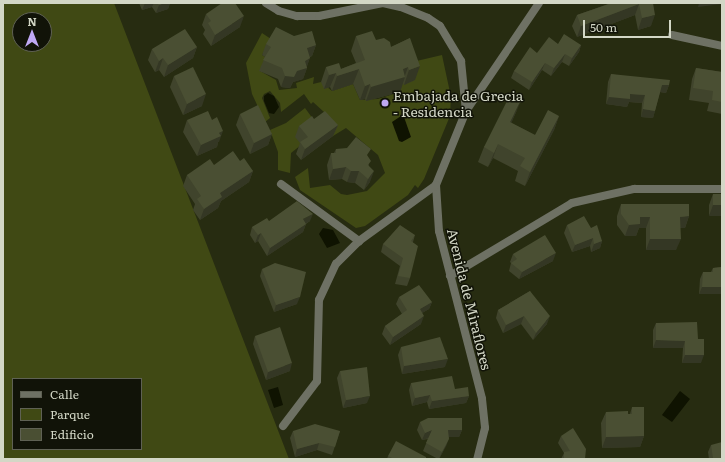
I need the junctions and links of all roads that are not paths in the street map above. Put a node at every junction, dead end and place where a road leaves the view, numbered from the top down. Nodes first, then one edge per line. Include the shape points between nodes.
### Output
1 (266, 3) edge
2 (539, 3) edge
3 (672, 35) dead end
4 (722, 46) edge
5 (466, 111) junction
6 (281, 184) dead end
7 (436, 185) junction
8 (722, 189) edge
9 (359, 241) junction
10 (450, 276) junction
11 (283, 426) dead end
12 (477, 459) edge

1 - 5 street, Avenida de Miraflores via 279,11 297,16 319,16 383,3 428,18 440,26 461,61
2 - 5 street
3 - 4 street
5 - 7 street, Avenida de Miraflores
6 - 9 street
7 - 9 street
7 - 10 street, Avenida de Miraflores via 439,231
8 - 10 street via 634,189 572,203
9 - 11 street via 336,264 323,286 319,300 317,381
10 - 12 street, Avenida de Miraflores via 482,399 485,428

